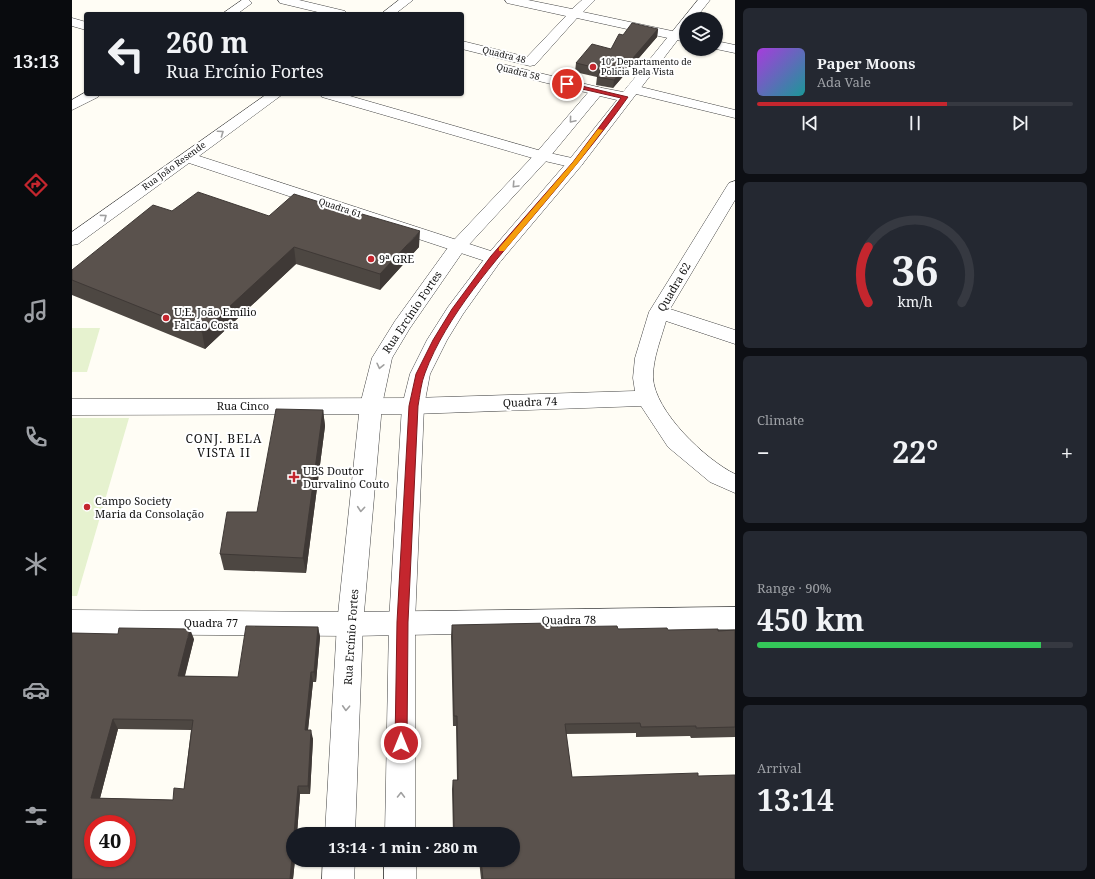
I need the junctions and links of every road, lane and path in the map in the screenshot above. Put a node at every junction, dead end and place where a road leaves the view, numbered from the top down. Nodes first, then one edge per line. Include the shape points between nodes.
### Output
1 (232, 0) edge
2 (284, 0) edge
3 (407, 0) edge
4 (511, 0) edge
5 (590, 0) edge
6 (704, 0) edge
7 (231, 12) edge
8 (333, 12) edge
9 (390, 12) edge
10 (694, 12) edge
11 (574, 14) junction
12 (72, 22) edge
13 (84, 25) edge
14 (679, 37) edge
15 (679, 38) edge
16 (464, 46) edge
17 (723, 47) edge
18 (735, 50) edge
19 (464, 58) edge
20 (597, 91) junction
21 (629, 93) junction
22 (90, 96) edge
23 (273, 96) edge
24 (334, 96) edge
25 (72, 106) edge
26 (735, 114) edge
27 (542, 156) junction
28 (186, 157) junction
29 (575, 163) junction
30 (735, 186) edge
31 (729, 207) edge
32 (72, 240) edge
33 (458, 246) junction
34 (494, 258) junction
35 (659, 312) junction
36 (735, 337) edge
37 (647, 398) junction
38 (371, 405) junction
39 (413, 406) junction
40 (72, 408) edge
41 (735, 484) edge
42 (735, 618) edge
43 (72, 622) edge
44 (402, 622) junction
45 (350, 624) junction
46 (340, 827) edge
47 (400, 827) edge
48 (339, 867) edge
49 (400, 867) edge
50 (338, 879) edge
51 (400, 879) edge

1 - 7 street via 246,3
2 - 8 street
3 - 9 street
4 - 11 street
5 - 11 street
6 - 10 street
11 - 14 street
11 - 16 street, Quadra 48 via 530,62
12 - 13 street
15 - 21 street
17 - 18 street
19 - 20 street, Quadra 58
20 - 21 street
20 -> 27 street, Rua Ercínio Fortes
21 - 26 street
21 - 29 street
22 - 25 street
28 -> 23 street, Rua João Resende
24 - 27 street
27 - 29 street
27 -> 33 street, Rua Ercínio Fortes
32 -> 28 street, Rua João Resende
28 - 33 street, Quadra 61
29 - 34 street
30 - 31 street, Quadra 62
31 - 35 street, Quadra 62
33 - 34 street, Quadra 61
33 -> 38 street, Rua Ercínio Fortes via 382,358
34 - 39 street via 437,340 420,374
35 - 36 street
35 - 37 street, Quadra 62 via 645,358 643,378
37 - 39 street, Quadra 74
37 - 41 street via 676,441 718,476
38 - 39 street, Rua Cinco
38 - 40 street, Rua Cinco
38 -> 45 street, Rua Ercínio Fortes
39 - 44 street
42 - 44 street, Quadra 78
43 - 45 street, Quadra 77
44 - 45 street, Quadra 78
47 -> 44 street
45 -> 46 street, Rua Ercínio Fortes
48 - 50 street
49 - 51 street

